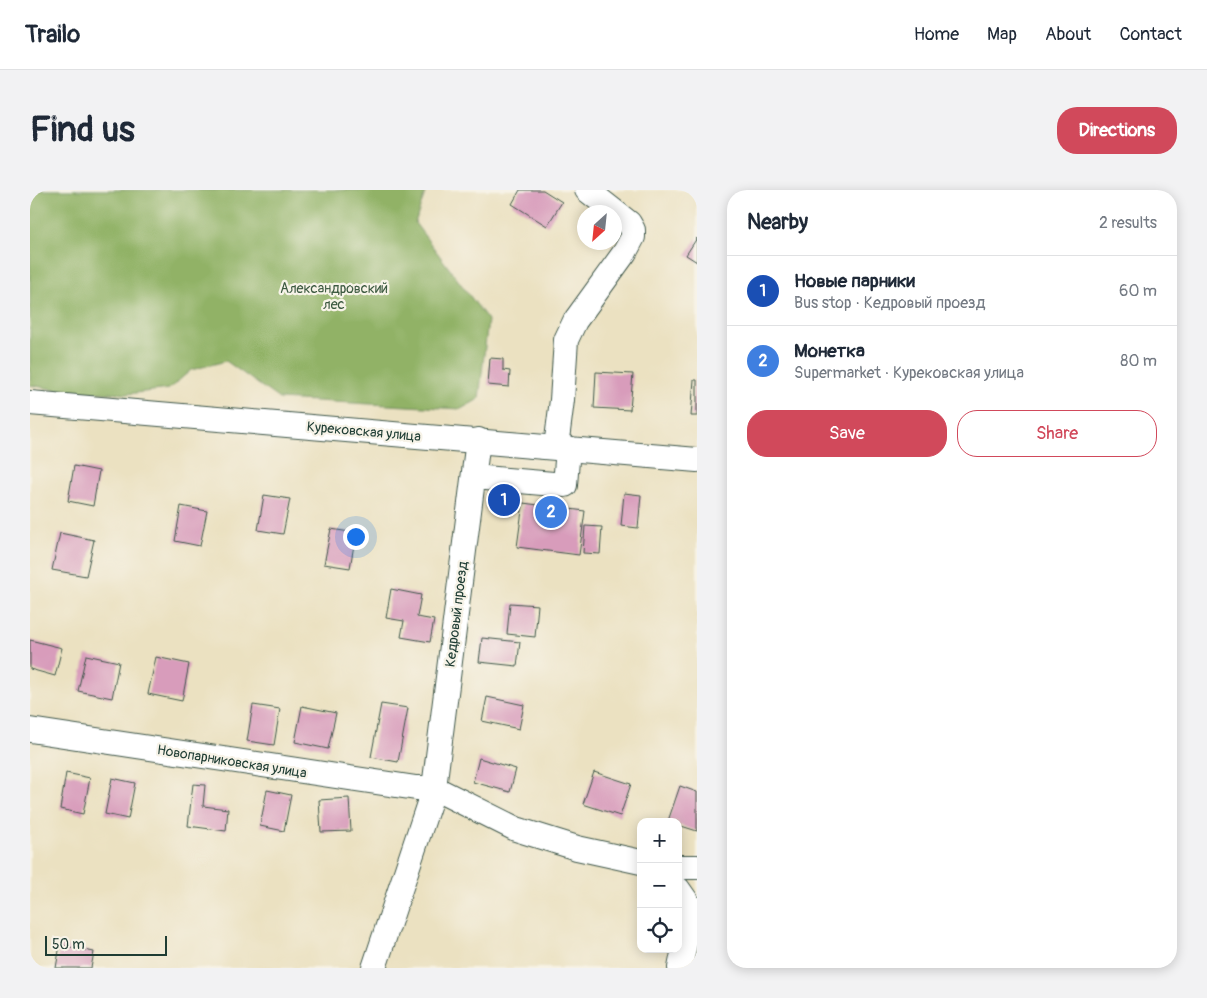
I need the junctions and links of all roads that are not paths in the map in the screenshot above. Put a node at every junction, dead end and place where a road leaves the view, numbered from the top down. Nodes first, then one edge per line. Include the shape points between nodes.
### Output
1 (587, 190) edge
2 (30, 403) edge
3 (478, 440) junction
4 (562, 448) junction
5 (697, 460) edge
6 (474, 477) junction
7 (30, 730) edge
8 (434, 788) junction
9 (637, 861) edge
10 (682, 867) edge
11 (697, 867) edge
12 (682, 895) edge
13 (374, 968) edge
14 (680, 968) edge

1 - 4 street via 629,223 633,237 575,321 566,340
2 - 3 street, Курековская улица
3 - 4 street, Курековская улица
3 - 6 street, Кедровый проезд
4 - 5 street, Курековская улица
4 - 6 street via 564,485
6 - 8 street, Кедровый проезд
7 - 8 street, Новопарниковская улица via 416,788
8 - 9 street via 516,829 577,848
8 - 13 street, Кедровый проезд
10 - 11 street
12 - 14 street via 692,909

